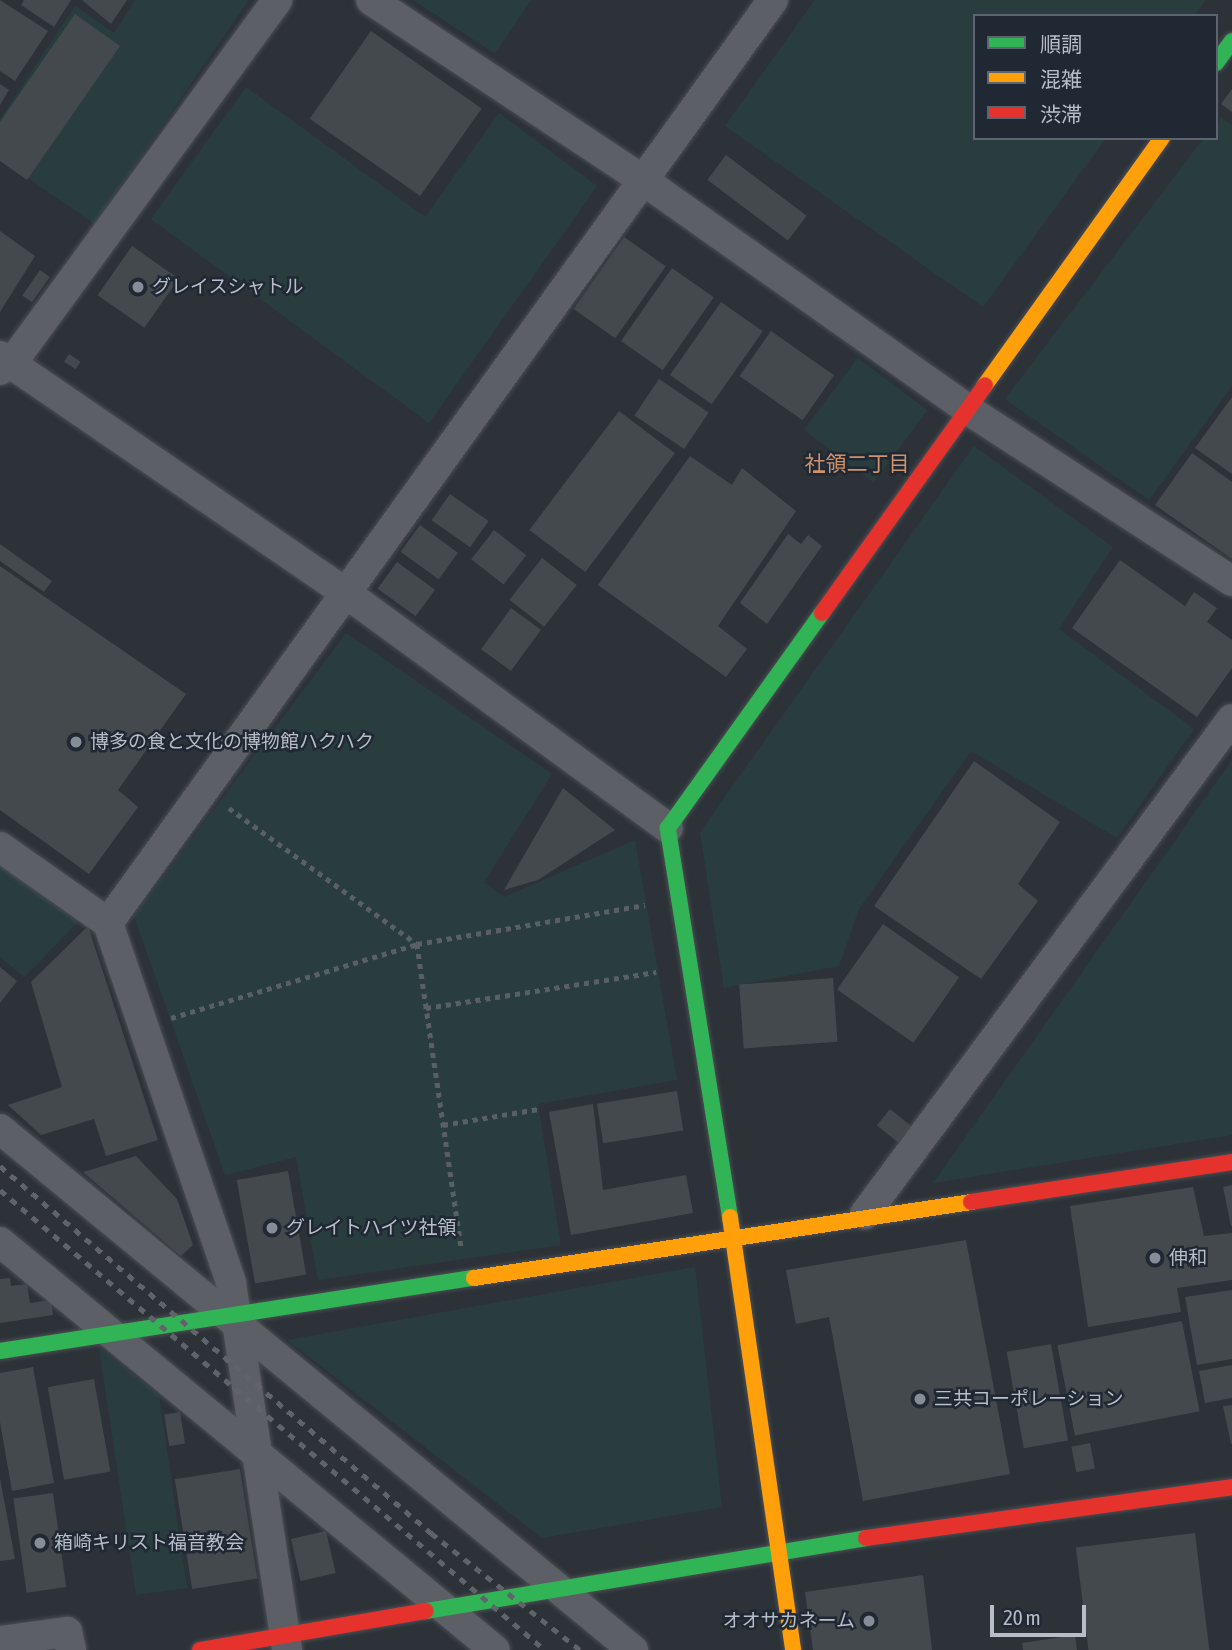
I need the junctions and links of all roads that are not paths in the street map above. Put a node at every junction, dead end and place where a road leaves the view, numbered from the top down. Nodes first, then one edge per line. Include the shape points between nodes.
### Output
1 (277, 0) edge
2 (371, 0) edge
3 (773, 0) edge
4 (1232, 41) edge
5 (1218, 60) edge
6 (1161, 140) edge
7 (644, 181) junction
8 (4, 363) edge
9 (967, 410) junction
10 (1232, 581) edge
11 (343, 591) junction
12 (1232, 719) edge
13 (668, 828) junction
14 (0, 847) edge
15 (108, 923) junction
16 (0, 1129) edge
17 (1232, 1162) edge
18 (865, 1214) junction
19 (730, 1239) junction
20 (0, 1242) edge
21 (234, 1322) junction
22 (110, 1333) junction
23 (0, 1351) edge
24 (262, 1462) junction
25 (1232, 1487) edge
26 (783, 1550) junction
27 (553, 1589) junction
28 (438, 1605) junction
29 (0, 1641) edge
30 (286, 1643) edge
31 (71, 1650) edge
32 (200, 1650) edge
33 (495, 1650) edge
34 (633, 1650) edge
35 (793, 1650) edge

1 - 8 street
2 - 7 street
3 - 7 street
4 - 5 street
6 - 9 street
7 - 9 street
7 - 11 street
8 - 11 street
9 - 10 street
9 - 13 street
11 - 13 street
11 - 15 street
12 - 18 street
13 - 19 street
14 - 15 street
15 - 21 street
16 - 21 street
17 - 18 street
18 - 19 street
19 - 21 street
19 - 26 street
20 - 22 street
21 - 22 street
21 - 24 street
21 - 27 street
22 - 23 street
22 - 24 street
24 - 28 street
24 - 30 street
25 - 26 street
26 - 27 street
26 - 35 street
27 - 28 street
27 - 34 street
28 - 30 street
28 - 33 street
29 - 31 street via 67,1632
30 - 32 street

